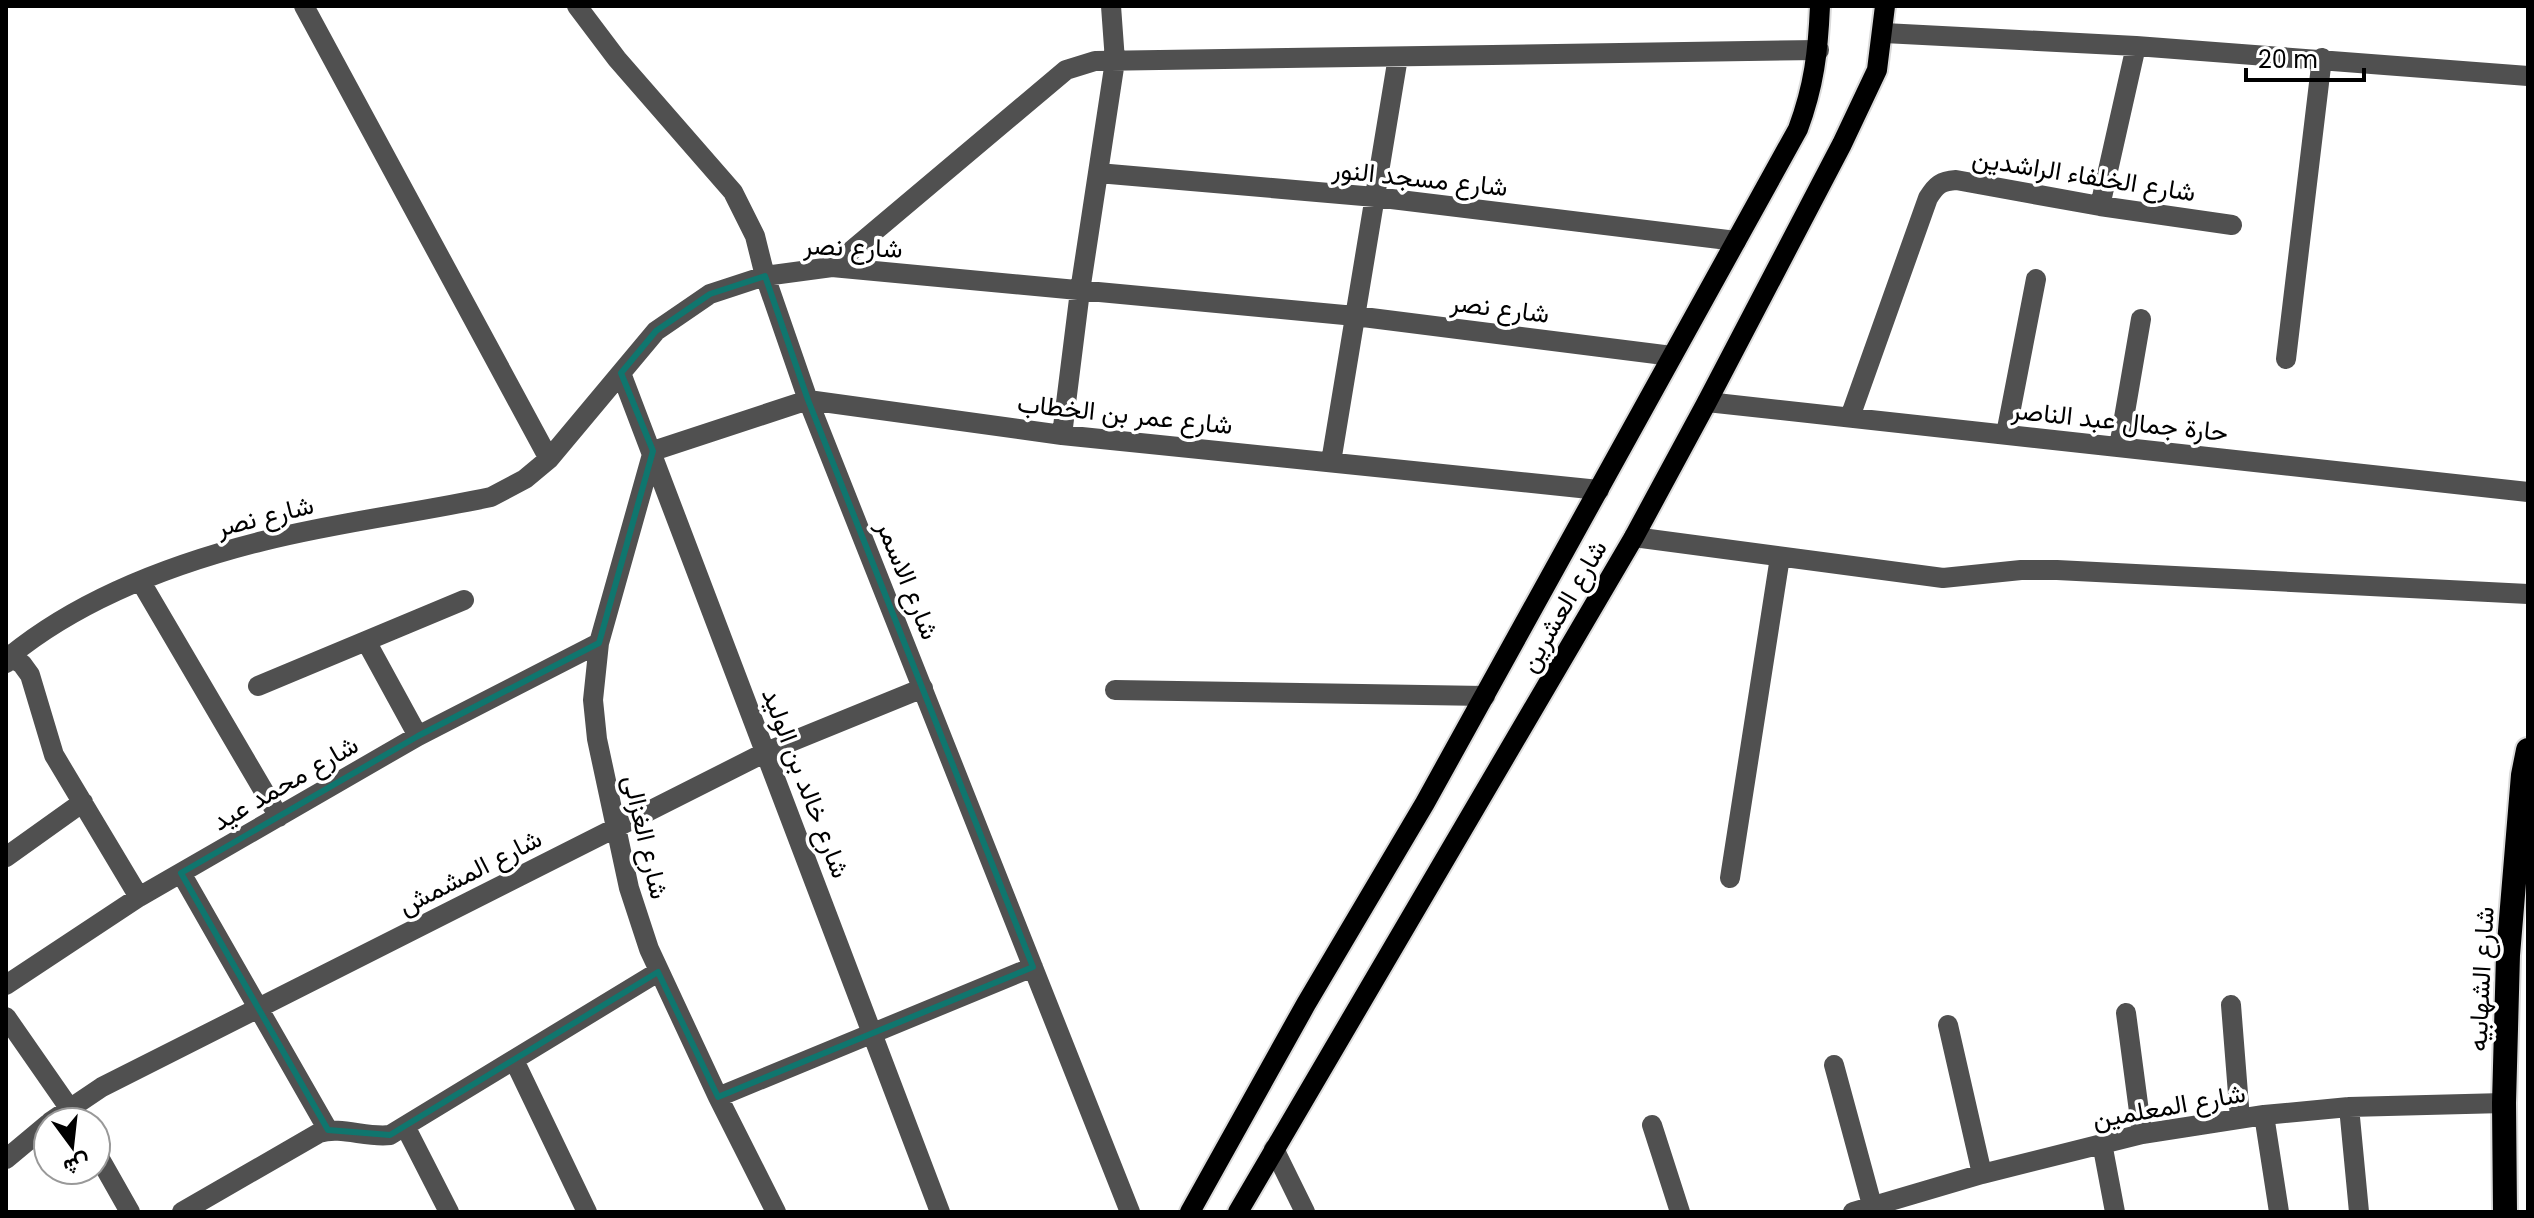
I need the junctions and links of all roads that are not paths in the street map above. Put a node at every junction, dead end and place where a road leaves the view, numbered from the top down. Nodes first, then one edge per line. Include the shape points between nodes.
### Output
1 (304, 6) edge
2 (577, 6) edge
3 (1111, 6) edge
4 (1820, 6) edge
5 (1885, 6) edge
6 (1884, 33) junction
7 (2136, 46) junction
8 (1819, 50) junction
9 (1398, 57) junction
10 (2322, 58) junction
11 (1115, 61) junction
12 (2528, 76) edge
13 (1098, 173) junction
14 (1375, 197) junction
15 (2100, 206) junction
16 (2232, 225) dead end
17 (1736, 241) junction
18 (832, 267) junction
19 (765, 276) junction
20 (2036, 279) dead end
21 (1080, 291) junction
22 (1355, 316) junction
23 (2141, 319) dead end
24 (1672, 356) junction
25 (2286, 359) dead end
26 (621, 373) junction
27 (808, 400) junction
28 (1707, 402) junction
29 (1850, 417) junction
30 (2006, 434) junction
31 (1062, 435) junction
32 (2119, 447) junction
33 (653, 451) junction
34 (549, 459) junction
35 (1331, 462) junction
36 (1599, 490) junction
37 (2528, 492) edge
38 (1634, 537) junction
39 (1780, 557) junction
40 (141, 582) junction
41 (2528, 594) edge
42 (464, 600) dead end
43 (366, 641) junction
44 (599, 643) junction
45 (7, 658) edge
46 (258, 686) dead end
47 (923, 688) junction
48 (1115, 690) dead end
49 (1485, 696) junction
50 (418, 736) junction
51 (2528, 750) edge
52 (766, 752) junction
53 (83, 802) junction
54 (279, 817) junction
55 (615, 827) junction
56 (6, 857) edge
57 (181, 873) junction
58 (1730, 878) dead end
59 (139, 897) junction
60 (1033, 967) junction
61 (658, 972) junction
62 (6, 985) edge
63 (2231, 1005) dead end
64 (258, 1008) junction
65 (2126, 1013) dead end
66 (6, 1017) edge
67 (1948, 1025) dead end
68 (872, 1033) junction
69 (514, 1060) junction
70 (1834, 1065) dead end
71 (718, 1097) junction
72 (2504, 1103) junction
73 (69, 1106) edge
74 (84, 1106) edge
75 (2349, 1107) junction
76 (2264, 1115) junction
77 (2240, 1119) junction
78 (1652, 1125) dead end
79 (405, 1126) junction
80 (328, 1130) junction
81 (2142, 1134) junction
82 (32, 1137) edge
83 (2102, 1143) junction
84 (1274, 1149) junction
85 (6, 1159) edge
86 (1982, 1174) junction
87 (112, 1180) edge
88 (1862, 1209) edge
89 (130, 1212) edge
90 (182, 1212) edge
91 (449, 1212) edge
92 (587, 1212) edge
93 (776, 1212) edge
94 (940, 1212) edge
95 (1130, 1212) edge
96 (1190, 1212) edge
97 (1238, 1212) edge
98 (1305, 1212) edge
99 (1680, 1212) edge
100 (2115, 1212) edge
101 (2279, 1212) edge
102 (2359, 1212) edge
103 (2505, 1212) edge

1 - 34 street
2 - 19 street, شارع الاسمر via 733,192 755,236
3 - 11 street
4 - 8 main road, شارع العشرين
5 - 6 main road, شارع العشرين
6 - 7 street
6 - 28 main road, شارع العشرين via 1877,70 1862,105
7 - 10 street
7 - 15 street
8 - 9 street
8 - 17 main road, شارع العشرين via 1798,129
9 - 11 street
9 - 14 street
10 - 12 street
10 - 25 street
11 - 13 street
11 - 18 street via 1066,70
13 - 14 street, شارع مسجد النور
13 - 21 street
14 - 17 street, شارع مسجد النور
14 - 22 street
15 - 16 street, شارع الخلفاء الراشدين
15 - 29 street, شارع الخلفاء الراشدين via 1956,180 1934,187
17 - 24 main road, شارع العشرين
18 - 19 street, شارع نصر
18 - 21 street, شارع نصر
19 - 26 street, شارع نصر via 710,294 656,331
19 - 27 street, شارع الاسمر
20 - 30 street
21 - 22 street, شارع نصر
21 - 31 street
22 - 24 street, شارع نصر
22 - 35 street
23 - 32 street
24 - 36 main road, شارع العشرين
26 - 33 street, شارع خالد بن الوليد
26 - 34 street, شارع نصر
27 - 31 street, شارع عمر بن الخطاب
27 - 33 street, شارع عمر بن الخطاب
27 - 47 street, شارع الاسمر
28 - 29 street, حارة جمال عبد الناصر
28 - 38 main road, شارع العشرين
29 - 30 street, حارة جمال عبد الناصر
30 - 32 street, حارة جمال عبد الناصر
31 - 35 street, شارع عمر بن الخطاب
32 - 37 street, حارة جمال عبد الناصر
33 - 44 street, شارع الغزالى
33 - 52 street, شارع خالد بن الوليد
34 - 40 street, شارع نصر via 491,497 263,541
35 - 36 street, شارع عمر بن الخطاب
36 - 49 main road, شارع العشرين
38 - 39 street
38 - 84 main road, شارع العشرين
39 - 41 street via 1943,578 2057,570
39 - 58 street
40 - 45 street, شارع نصر via 55,623
40 - 54 street
42 - 43 street
43 - 46 street
43 - 50 street
44 - 50 street, شارع محمد عيد
44 - 55 street, شارع الغزالى via 593,700
45 - 53 street via 22,664 30,675 54,755
47 - 52 street, شارع المشمش
47 - 60 street, شارع الاسمر
48 - 49 street
49 - 96 main road, شارع العشرين
50 - 54 street, شارع محمد عيد
51 - 72 highway, شارع الشهابيه via 2508,955
52 - 55 street, شارع المشمش
52 - 68 street, شارع خالد بن الوليد
53 - 56 street
53 - 59 street
54 - 57 street, شارع محمد عيد
55 - 61 street, شارع الغزالى
55 - 64 street, شارع المشمش
57 - 59 street, شارع محمد عيد
57 - 64 street
59 - 62 street, شارع محمد عيد
60 - 68 street
60 - 95 street, شارع الاسمر
61 - 69 street
61 - 71 street, شارع الغزالى
63 - 77 street
64 - 74 street, شارع المشمش via 102,1087
64 - 80 street
65 - 81 street
66 - 73 street
67 - 86 street
68 - 71 street
68 - 94 street, شارع خالد بن الوليد
69 - 79 street
69 - 92 street
70 - 88 street
71 - 93 street, شارع الغزالى
72 - 75 street, شارع المعلمين
72 - 103 highway, شارع الشهابيه
75 - 76 street, شارع المعلمين
75 - 102 street
76 - 77 street, شارع المعلمين
76 - 101 street
77 - 81 street, شارع المعلمين
78 - 99 street
79 - 80 street via 373,1137
79 - 91 street
80 - 90 street
81 - 83 street, شارع المعلمين
82 - 85 street, شارع المشمش
83 - 86 street, شارع المعلمين
83 - 100 street
84 - 97 main road, شارع العشرين
84 - 98 street
86 - 88 street, شارع المعلمين
87 - 89 street

